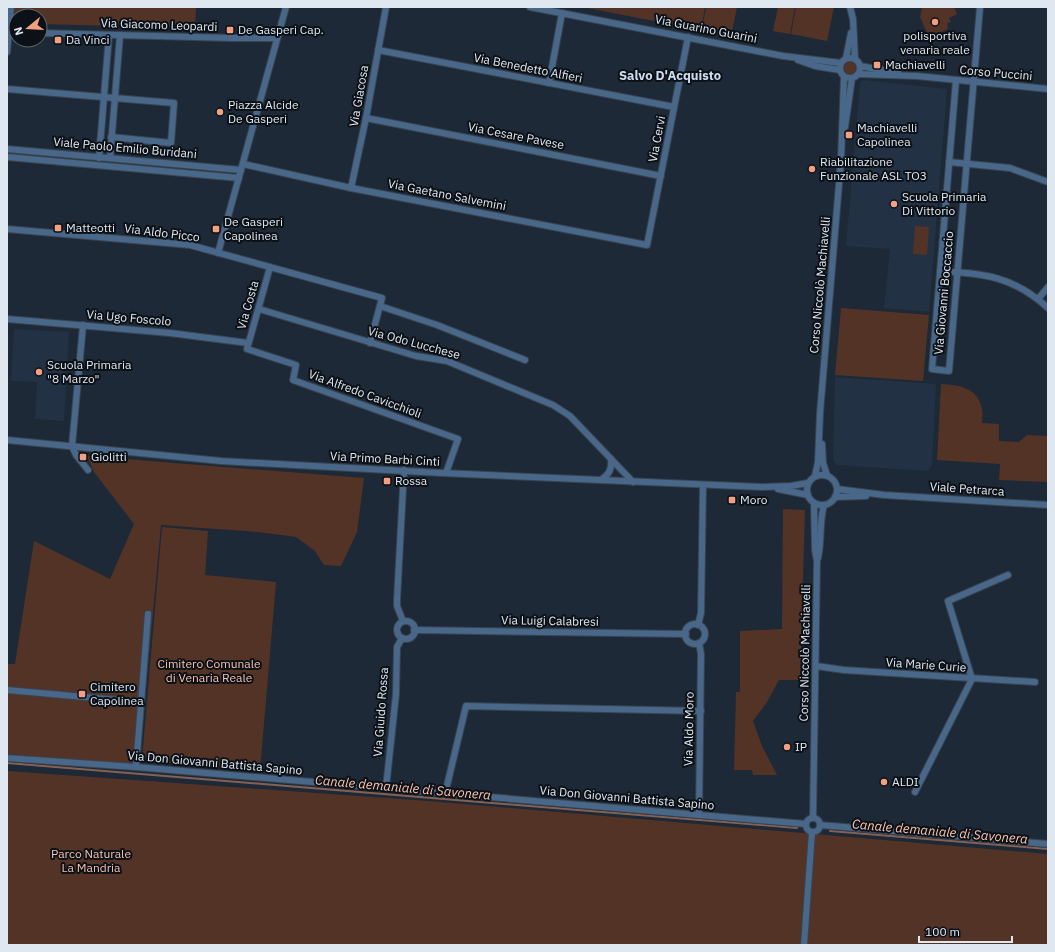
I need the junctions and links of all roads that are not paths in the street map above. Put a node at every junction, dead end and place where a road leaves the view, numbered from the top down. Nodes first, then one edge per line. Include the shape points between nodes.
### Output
1 (286, 7) edge
2 (386, 7) edge
3 (530, 7) edge
4 (850, 7) edge
5 (980, 7) edge
6 (562, 13) junction
7 (853, 26) junction
8 (48, 33) edge
9 (109, 35) junction
10 (120, 35) junction
11 (688, 37) junction
12 (277, 38) junction
13 (378, 50) junction
14 (783, 56) junction
15 (855, 59) junction
16 (844, 60) junction
17 (860, 66) junction
18 (840, 70) junction
19 (858, 74) junction
20 (844, 76) junction
21 (917, 76) junction
22 (852, 78) junction
23 (956, 80) junction
24 (974, 82) junction
25 (549, 83) junction
26 (7, 89) edge
27 (1048, 89) edge
28 (104, 96) junction
29 (115, 97) junction
30 (674, 108) junction
31 (366, 118) junction
32 (111, 137) junction
33 (7, 149) edge
34 (7, 156) edge
35 (99, 158) junction
36 (110, 158) junction
37 (841, 160) junction
38 (949, 162) junction
39 (966, 164) junction
40 (242, 167) junction
41 (661, 176) junction
42 (239, 178) junction
43 (1048, 182) edge
44 (351, 188) junction
45 (7, 229) edge
46 (647, 245) joint
47 (218, 253) junction
48 (270, 267) junction
49 (940, 271) junction
50 (957, 272) junction
51 (1048, 287) edge
52 (1038, 299) junction
53 (380, 306) junction
54 (1048, 308) edge
55 (259, 309) junction
56 (7, 319) edge
57 (83, 325) junction
58 (370, 342) junction
59 (248, 346) junction
60 (525, 360) dead end
61 (820, 413) junction
62 (7, 440) edge
63 (72, 446) junction
64 (611, 459) junction
65 (88, 470) dead end
66 (404, 470) junction
67 (446, 473) junction
68 (815, 476) junction
69 (826, 476) junction
70 (600, 480) junction
71 (633, 482) junction
72 (808, 483) junction
73 (703, 485) junction
74 (762, 487) junction
75 (837, 489) junction
76 (884, 495) junction
77 (808, 496) junction
78 (835, 497) junction
79 (814, 503) junction
80 (824, 505) junction
81 (1048, 505) edge
82 (817, 561) junction
83 (1008, 575) dead end
84 (148, 614) dead end
85 (403, 621) junction
86 (698, 624) junction
87 (414, 630) junction
88 (686, 634) junction
89 (402, 638) junction
90 (699, 643) junction
91 (816, 666) junction
92 (972, 679) junction
93 (1035, 682) dead end
94 (7, 690) edge
95 (140, 702) junction
96 (701, 711) junction
97 (7, 758) edge
98 (136, 768) junction
99 (386, 788) junction
100 (914, 792) dead end
101 (445, 794) junction
102 (699, 815) junction
103 (813, 818) junction
104 (806, 824) junction
105 (820, 824) junction
106 (812, 832) junction
107 (1048, 844) edge
108 (804, 945) edge

1 - 12 street
2 - 13 street, Via Giacosa
3 - 6 street, Via Guarino Guarini
4 - 7 street
5 - 24 street, Via Giovanni Boccaccio
6 - 11 street, Via Guarino Guarini
6 - 25 street
7 - 15 street
7 - 16 street
8 - 9 street, Via Giacomo Leopardi
9 - 10 street, Via Giacomo Leopardi
9 - 28 street
10 - 12 street, Via Giacomo Leopardi
10 - 29 street
11 - 14 street, Via Guarino Guarini
11 - 30 street, Via Cervi
12 - 40 street
13 - 25 street, Via Benedetto Alfieri
13 - 31 street, Via Giacosa
14 - 16 street, Via Guarino Guarini
14 - 18 street, Via Guarino Guarini via 814,66
15 - 16 street
15 - 17 street
16 - 18 street
17 - 19 street
17 - 21 street
18 - 20 street
19 - 21 street
19 - 22 street
20 - 22 street
20 - 37 street, Corso Niccolò Machiavelli
21 - 23 street, Corso Puccini
22 - 37 street, Corso Niccolò Machiavelli
23 - 24 street, Corso Puccini
23 - 38 street, Via Giovanni Boccaccio
24 - 27 street, Corso Puccini
24 - 39 street, Via Giovanni Boccaccio
25 - 30 street, Via Benedetto Alfieri
26 - 28 street
28 - 29 street
28 - 35 street
29 - 32 street
29 - 32 street via 174,103 171,143
30 - 41 street, Via Cervi
31 - 41 street, Via Cesare Pavese
31 - 44 street, Via Giacosa
32 - 36 street
33 - 35 street, Viale Paolo Emilio Buridani
34 - 42 street, Viale Paolo Emilio Buridani
35 - 36 street, Viale Paolo Emilio Buridani
36 - 40 street, Viale Paolo Emilio Buridani
37 - 61 street, Corso Niccolò Machiavelli
38 - 39 street
38 - 49 street, Via Giovanni Boccaccio
39 - 43 street via 1010,168
39 - 50 street, Via Giovanni Boccaccio
40 - 42 street
40 - 44 street, Via Gaetano Salvemini
41 - 46 street, Via Cervi
42 - 47 street
44 - 46 street, Via Gaetano Salvemini
45 - 47 street, Via Aldo Picco via 190,245
47 - 48 street, Via Aldo Picco
48 - 53 street, Via Aldo Picco via 382,298
48 - 55 street, Via Costa
49 - 50 street
49 - 50 street, Via Giovanni Boccaccio via 932,369 949,371
50 - 52 street via 993,276 1024,289
51 - 52 street
52 - 54 street
53 - 58 street
53 - 60 street via 437,325
55 - 58 street, Via Odo Lucchese
55 - 59 street, Via Costa
56 - 57 street, Via Ugo Foscolo
57 - 59 street, Via Ugo Foscolo via 170,333
57 - 63 street
58 - 64 street, Via Odo Lucchese via 416,356 447,360 553,405 570,416
59 - 67 street, Via Alfredo Cavicchioli via 296,365 293,380 458,439
61 - 68 street, Corso Niccolò Machiavelli
61 - 69 street, Corso Niccolò Machiavelli
62 - 63 street, Via Primo Barbi Cinti
63 - 65 street
63 - 66 street, Via Primo Barbi Cinti via 221,461
64 - 70 street via 612,468 609,474
64 - 71 street
66 - 67 street, Via Primo Barbi Cinti
66 - 85 street via 397,600
67 - 70 street, Via Primo Barbi Cinti
68 - 69 street
68 - 72 street
69 - 75 street via 834,481
70 - 71 street, Via Primo Barbi Cinti
71 - 73 street, Via Primo Barbi Cinti
72 - 74 street, Via Primo Barbi Cinti
72 - 77 street
73 - 74 street, Via Primo Barbi Cinti
73 - 86 street via 701,606
74 - 77 street, Via Primo Barbi Cinti
75 - 76 street, Viale Petrarca
75 - 78 street
76 - 78 street, Viale Petrarca
76 - 81 street, Viale Petrarca
77 - 79 street
78 - 80 street
79 - 80 street
79 - 82 street, Corso Niccolò Machiavelli
80 - 82 street, Corso Niccolò Machiavelli
82 - 91 street, Corso Niccolò Machiavelli
83 - 92 street via 948,601
84 - 95 street
85 - 87 street via 411,623
85 - 89 street via 397,628
86 - 88 street via 689,626
86 - 90 street via 705,633
87 - 88 street, Via Luigi Calabresi
87 - 89 street via 410,637
88 - 90 street via 690,642
89 - 99 street, Via Giuido Rossa via 397,647 396,694
90 - 96 street, Via Aldo Moro
91 - 92 street, Via Marie Curie
91 - 103 street, Corso Niccolò Machiavelli
92 - 93 street, Via Marie Curie
92 - 100 street
94 - 95 street
95 - 98 street
96 - 101 street via 466,706
96 - 102 street, Via Aldo Moro
97 - 98 street, Via Don Giovanni Battista Sapino
98 - 99 street, Via Don Giovanni Battista Sapino
99 - 101 street, Via Don Giovanni Battista Sapino
101 - 102 street, Via Don Giovanni Battista Sapino
102 - 104 street, Via Don Giovanni Battista Sapino
103 - 104 street
103 - 105 street
104 - 106 street
105 - 106 street via 817,831
105 - 107 street
106 - 108 street

